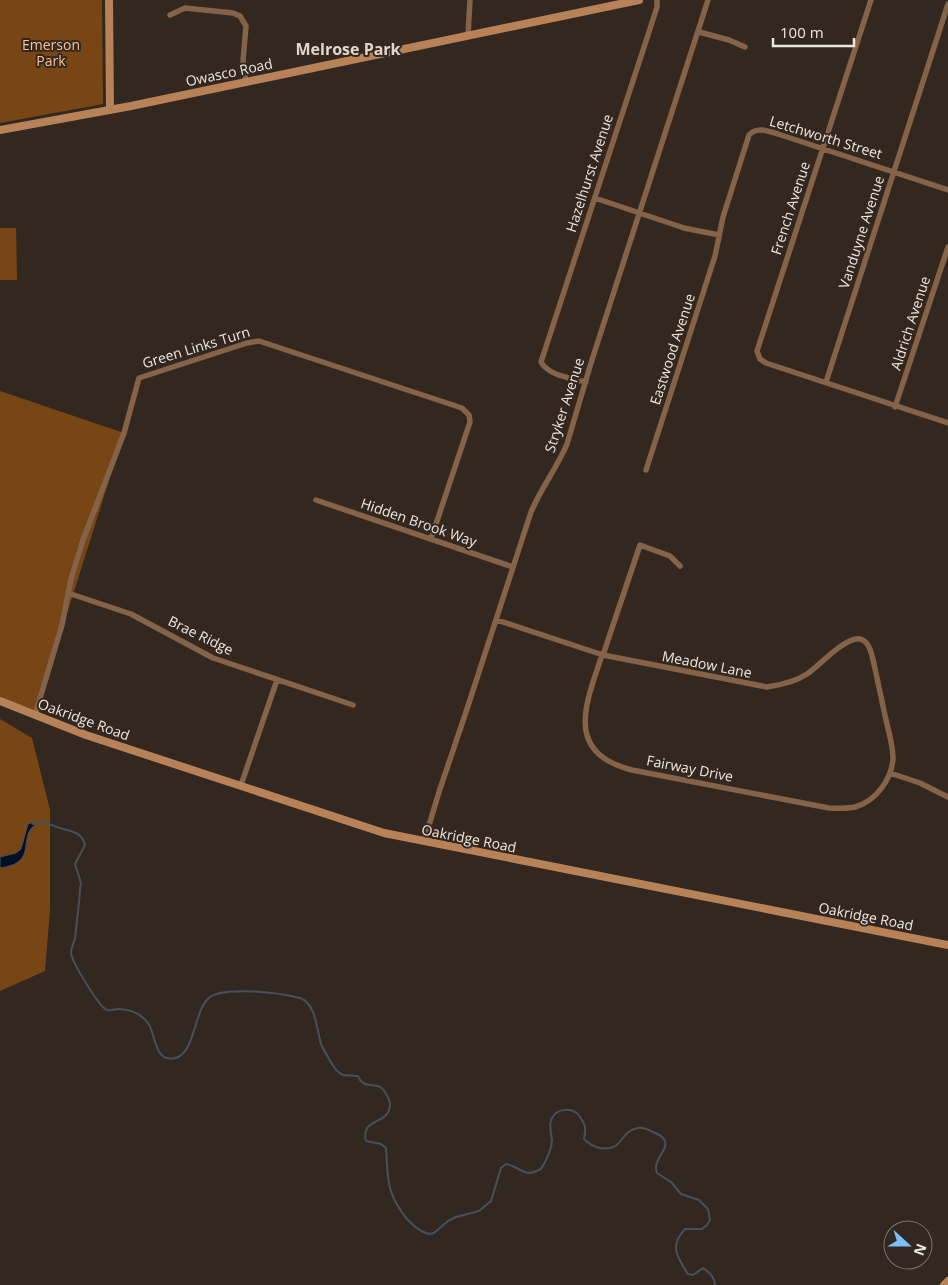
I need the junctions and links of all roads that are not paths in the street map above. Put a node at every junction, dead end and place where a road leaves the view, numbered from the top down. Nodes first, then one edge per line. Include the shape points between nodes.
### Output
1 (108, 0) edge
2 (470, 0) edge
3 (639, 0) edge
4 (657, 0) edge
5 (708, 0) edge
6 (871, 0) edge
7 (948, 4) edge
8 (170, 15) dead end
9 (699, 32) junction
10 (468, 35) junction
11 (745, 47) dead end
12 (246, 82) junction
13 (110, 110) junction
14 (0, 130) edge
15 (823, 148) junction
16 (894, 172) junction
17 (948, 190) edge
18 (594, 198) junction
19 (640, 214) junction
20 (719, 235) junction
21 (948, 247) edge
22 (586, 382) junction
23 (826, 382) junction
24 (895, 407) junction
25 (948, 423) edge
26 (646, 470) dead end
27 (316, 500) dead end
28 (431, 539) junction
29 (680, 566) dead end
30 (514, 567) junction
31 (68, 593) junction
32 (497, 620) junction
33 (603, 655) junction
34 (877, 679) joint
35 (277, 680) junction
36 (0, 701) edge
37 (353, 705) dead end
38 (35, 715) junction
39 (890, 773) junction
40 (241, 785) junction
41 (948, 797) edge
42 (424, 842) junction
43 (948, 945) edge
44 (948, 1281) edge
45 (944, 1285) edge

1 - 13 street
2 - 10 street
3 - 10 street, Owasco Road
4 - 18 street, Hazelhurst Avenue
5 - 9 street, Stryker Avenue
6 - 15 street, French Avenue
7 - 16 street, Vanduyne Avenue
8 - 12 street via 185,8 240,16 246,26 243,61
9 - 11 street
9 - 19 street, Stryker Avenue
10 - 12 street, Owasco Road
12 - 13 street, Owasco Road
13 - 14 street, Owasco Road
15 - 16 street, Letchworth Street
15 - 20 street, Letchworth Street via 760,130 752,132 740,160
15 - 23 street, French Avenue via 757,352 763,361
16 - 17 street, Letchworth Street
16 - 23 street, Vanduyne Avenue
18 - 19 street
18 - 22 street, Hazelhurst Avenue via 541,362 547,370
19 - 20 street via 690,230
19 - 22 street, Stryker Avenue
20 - 26 street, Eastwood Avenue
21 - 24 street, Aldrich Avenue
22 - 30 street, Stryker Avenue via 567,444 536,500
23 - 24 street
24 - 25 street
27 - 28 street, Hidden Brook Way
28 - 30 street, Hidden Brook Way
28 - 31 street, Green Links Turn via 470,422 469,415 462,408 260,341 139,378 124,433 82,540
29 - 33 street, Fairway Drive via 670,556 640,546
30 - 32 street, Stryker Avenue
31 - 35 street, Brae Ridge via 132,614 213,658
31 - 38 street, Green Links Turn via 62,625
32 - 33 street, Meadow Lane
32 - 42 street, Stryker Avenue
33 - 34 street, Meadow Lane via 767,687 793,681 858,638 867,643
33 - 39 street, Fairway Drive via 588,697 585,728 594,749 615,765 828,808 857,806 872,798
34 - 39 street, Fairway Drive via 892,748
35 - 37 street, Brae Ridge
35 - 40 street
36 - 38 street, Oakridge Road
38 - 40 street, Oakridge Road via 86,735
39 - 41 street
40 - 42 street, Oakridge Road via 368,828
42 - 43 street, Oakridge Road
44 - 45 street

